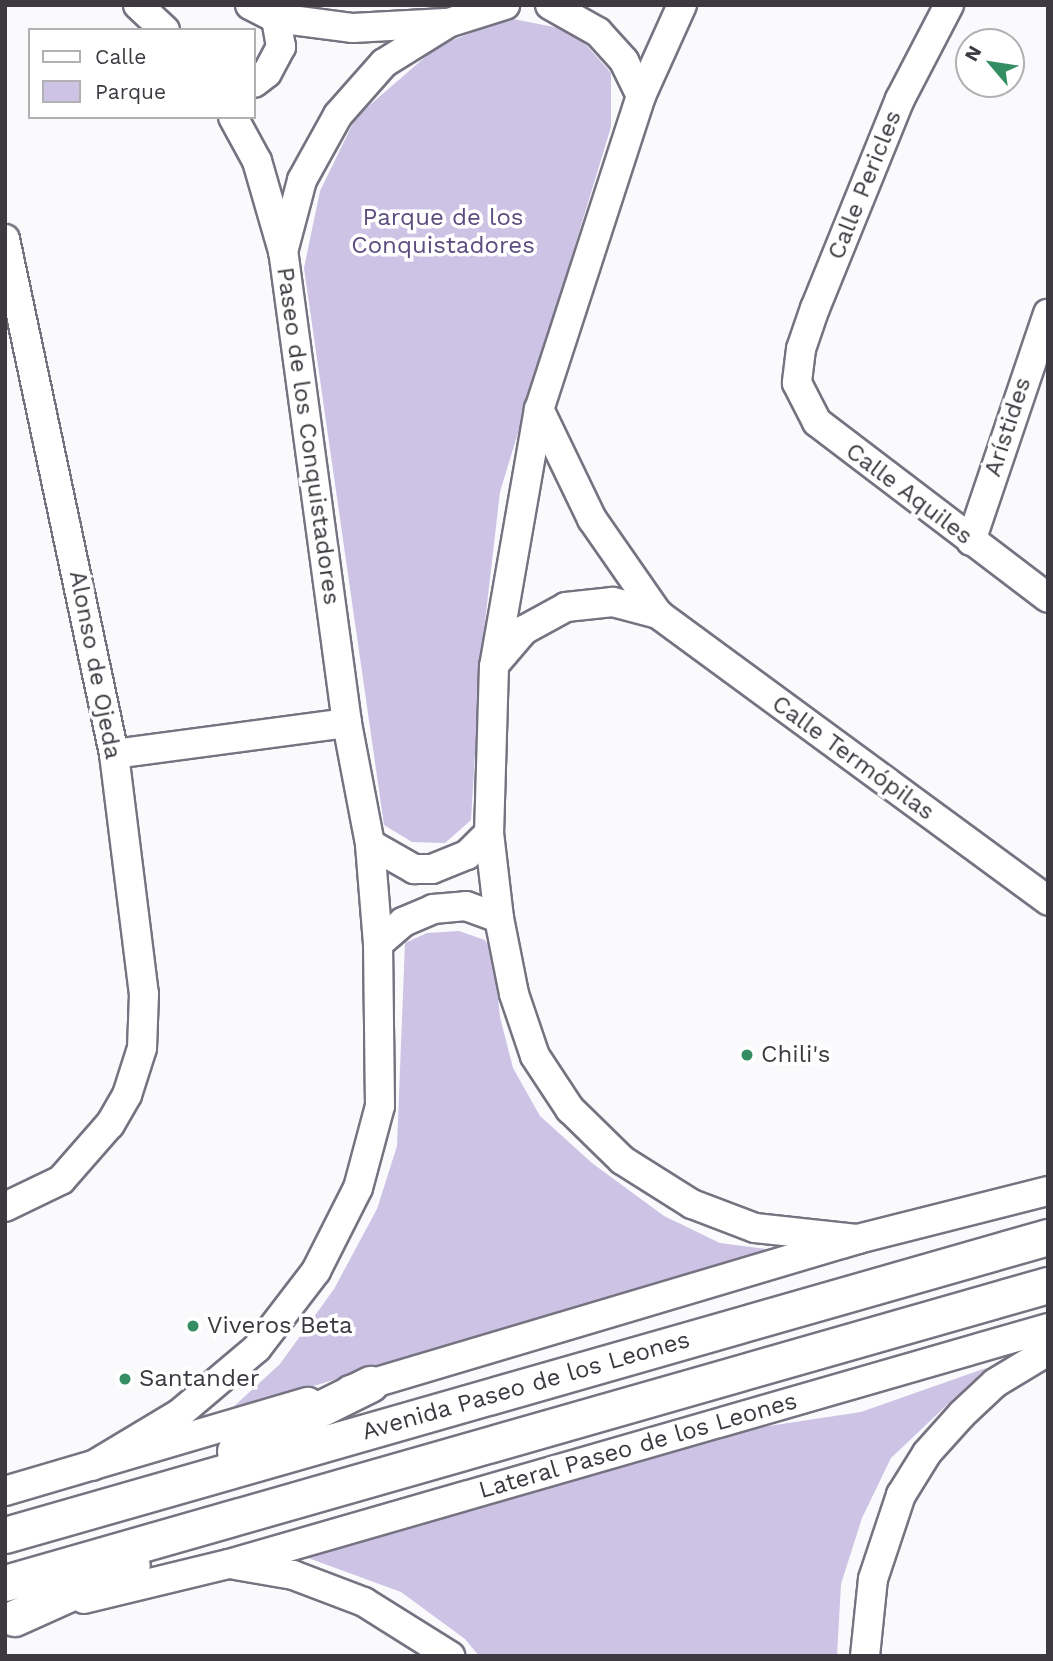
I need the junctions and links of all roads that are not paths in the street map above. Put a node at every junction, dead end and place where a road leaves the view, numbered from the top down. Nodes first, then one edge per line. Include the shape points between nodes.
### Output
1 (138, 5) edge
2 (250, 5) edge
3 (505, 5) edge
4 (550, 5) edge
5 (682, 5) edge
6 (949, 5) edge
7 (276, 18) junction
8 (448, 23) junction
9 (163, 28) edge
10 (256, 81) edge
11 (641, 96) junction
12 (234, 119) edge
13 (5, 239) edge
14 (283, 252) junction
15 (1048, 314) edge
16 (15, 328) edge
17 (797, 370) joint
18 (539, 409) junction
19 (971, 541) junction
20 (1048, 598) edge
21 (658, 614) junction
22 (494, 666) junction
23 (347, 723) junction
24 (114, 754) junction
25 (489, 833) junction
26 (370, 844) junction
27 (1048, 901) edge
28 (499, 918) junction
29 (378, 944) junction
30 (1048, 1191) edge
31 (5, 1207) edge
32 (1048, 1237) edge
33 (858, 1240) junction
34 (1047, 1285) edge
35 (1048, 1328) edge
36 (1048, 1351) edge
37 (370, 1384) junction
38 (92, 1466) junction
39 (158, 1489) junction
40 (5, 1491) edge
41 (225, 1523) junction
42 (5, 1535) edge
43 (229, 1564) junction
44 (5, 1583) edge
45 (10, 1619) edge
46 (450, 1656) edge
47 (865, 1656) edge

1 - 9 street
2 - 7 street
3 - 8 street, Paseo de los Conquistadores
4 - 11 street via 598,32 624,61
5 - 11 street
6 - 17 street, Calle Pericles via 900,99 815,308
7 - 8 street via 353,28
7 - 10 street via 281,47 267,73
8 - 14 street, Paseo de los Conquistadores via 384,63 338,116 302,180
11 - 18 street
12 - 14 street via 257,161
13 - 16 street, Alonso de Ojeda
14 - 23 street, Paseo de los Conquistadores
15 - 19 street, Arístides
16 - 24 street, Alonso de Ojeda
17 - 19 street, Calle Aquiles via 803,400 817,422
18 - 21 street, Calle Termópilas via 592,519
18 - 22 street
19 - 20 street, Calle Aquiles
21 - 22 street, Calle Termópilas via 612,602 566,607 524,630
21 - 27 street, Calle Termópilas
22 - 25 street
23 - 24 street
23 - 26 street, Paseo de los Conquistadores
24 - 31 street, Alonso de Ojeda via 144,994 142,1048 127,1095 96,1142 61,1180
25 - 26 street via 467,855 432,869 397,862
25 - 28 street
26 - 29 street, Paseo de los Conquistadores
28 - 29 street via 466,906 433,909 403,922
28 - 33 street via 514,995 535,1056 570,1109 622,1160 692,1204 755,1228
29 - 38 street, Paseo de los Conquistadores via 380,1106 358,1188 316,1272 257,1348 179,1414
30 - 33 street, Avenida Paseo de los Leones
32 - 39 main road, Avenida Paseo de los Leones
33 - 37 street, Avenida Paseo de los Leones
34 - 41 main road, Avenida Paseo de los Leones
35 - 43 street, Lateral Paseo de los Leones
36 - 47 street via 995,1383 962,1414 927,1453 901,1495 873,1579
37 - 38 street, Avenida Paseo de los Leones
37 - 39 main road
38 - 40 street
39 - 42 main road, Avenida Paseo de los Leones
41 - 44 main road, Avenida Paseo de los Leones
41 - 45 main road
43 - 45 street, Lateral Paseo de los Leones
43 - 46 street via 293,1575 364,1602

